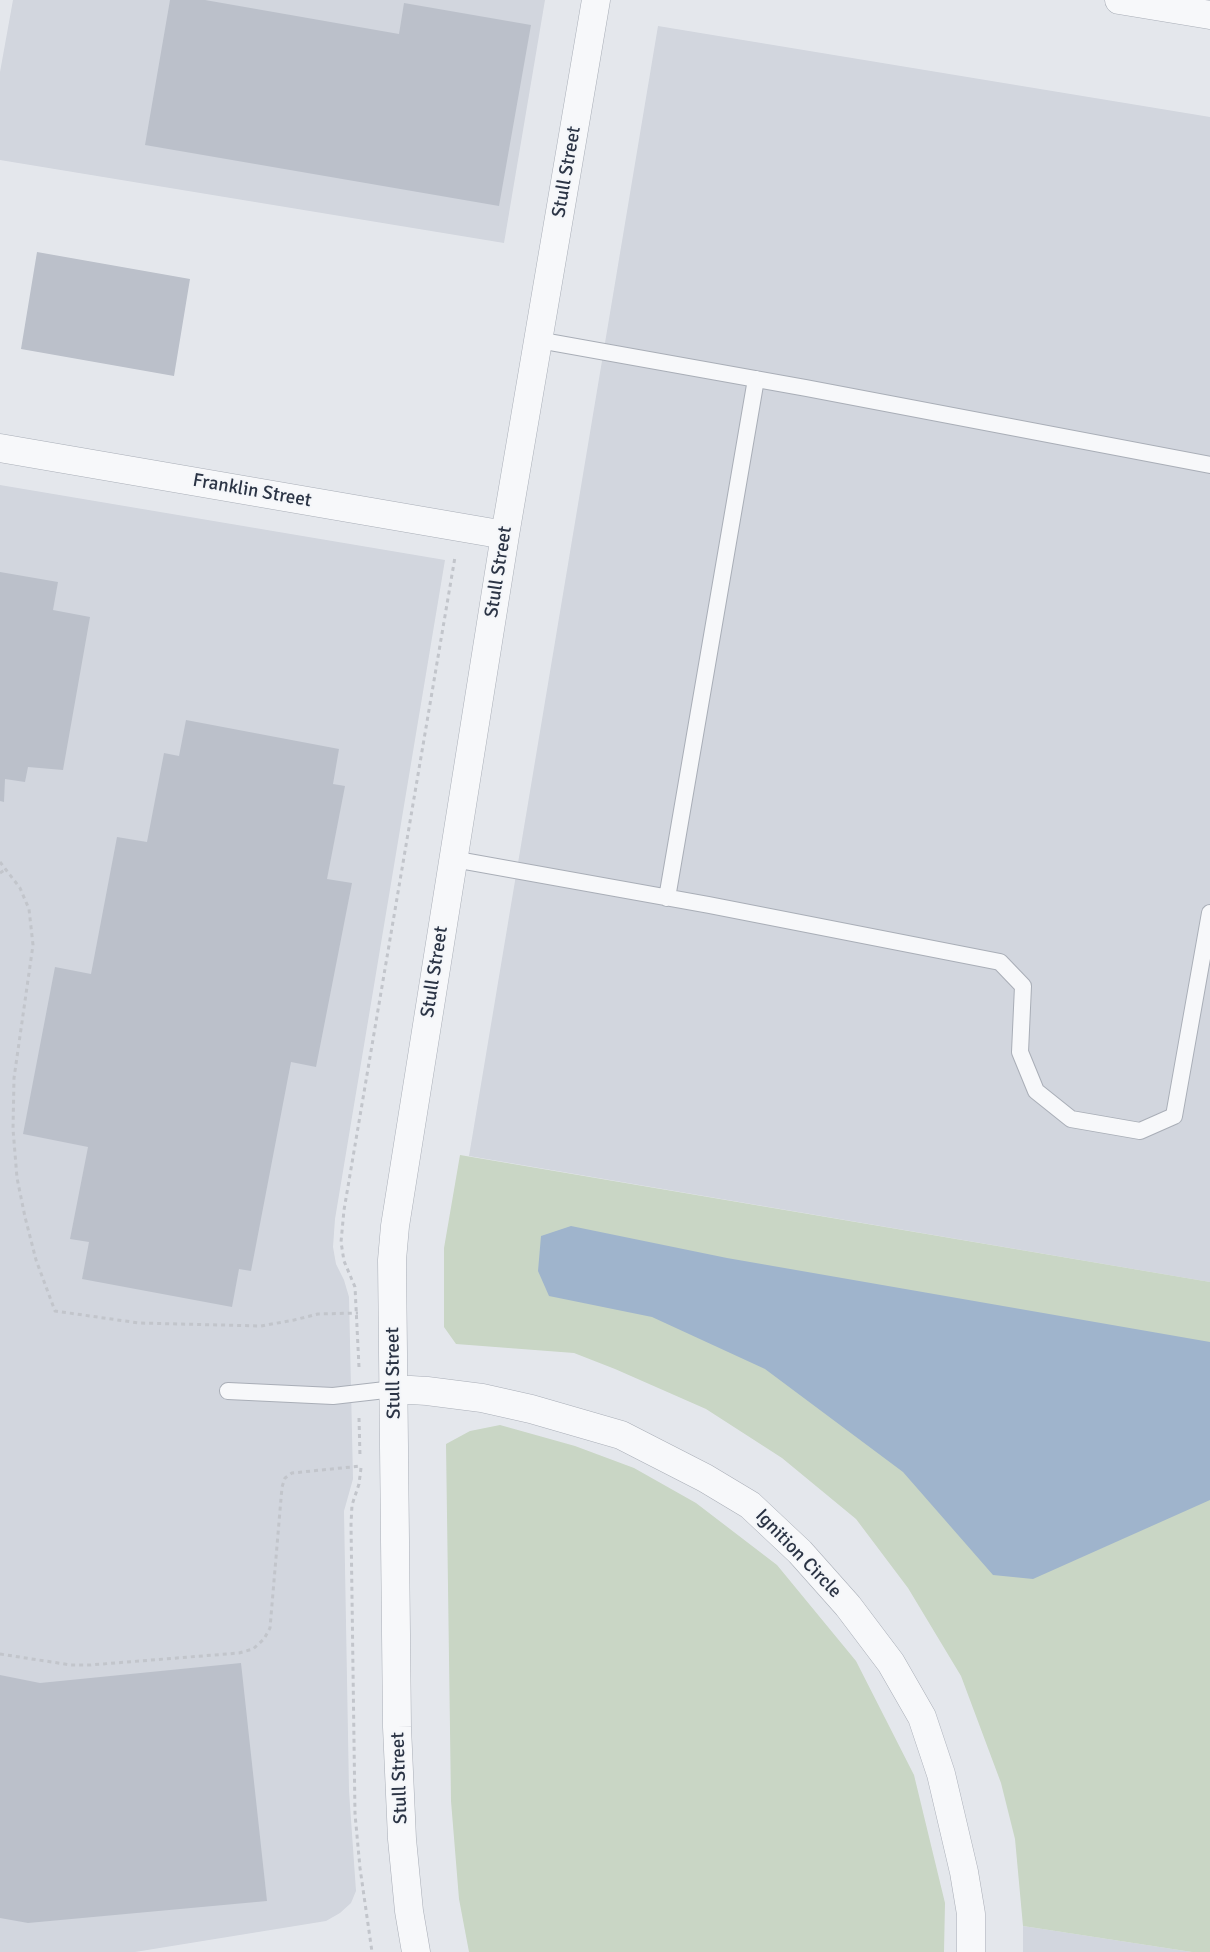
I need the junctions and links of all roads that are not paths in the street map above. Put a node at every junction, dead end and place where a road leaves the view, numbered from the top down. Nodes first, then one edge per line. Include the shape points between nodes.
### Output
1 (596, 0) edge
2 (1119, 0) edge
3 (1210, 15) edge
4 (538, 340) junction
5 (756, 379) junction
6 (0, 448) edge
7 (1210, 465) edge
8 (505, 535) junction
9 (453, 859) junction
10 (667, 898) junction
11 (1210, 913) edge
12 (394, 1389) junction
13 (228, 1391) dead end
14 (416, 1952) edge
15 (971, 1952) edge

1 - 4 street, Stull Street
2 - 3 street
4 - 5 lane
4 - 8 street, Stull Street
5 - 7 lane
5 - 10 lane
6 - 8 street, Franklin Street
8 - 9 street, Stull Street
9 - 10 lane
9 - 12 street, Stull Street via 395,1226 392,1260
10 - 11 lane via 1000,962 1023,986 1020,1052 1036,1091 1071,1119 1140,1131 1174,1116
12 - 13 lane via 333,1396
12 - 14 street, Stull Street via 397,1727 402,1839
12 - 15 street, Ignition Circle via 482,1398 532,1409 621,1436 705,1478 750,1505 800,1552 848,1606 891,1663 922,1717 942,1774 964,1872 971,1914

